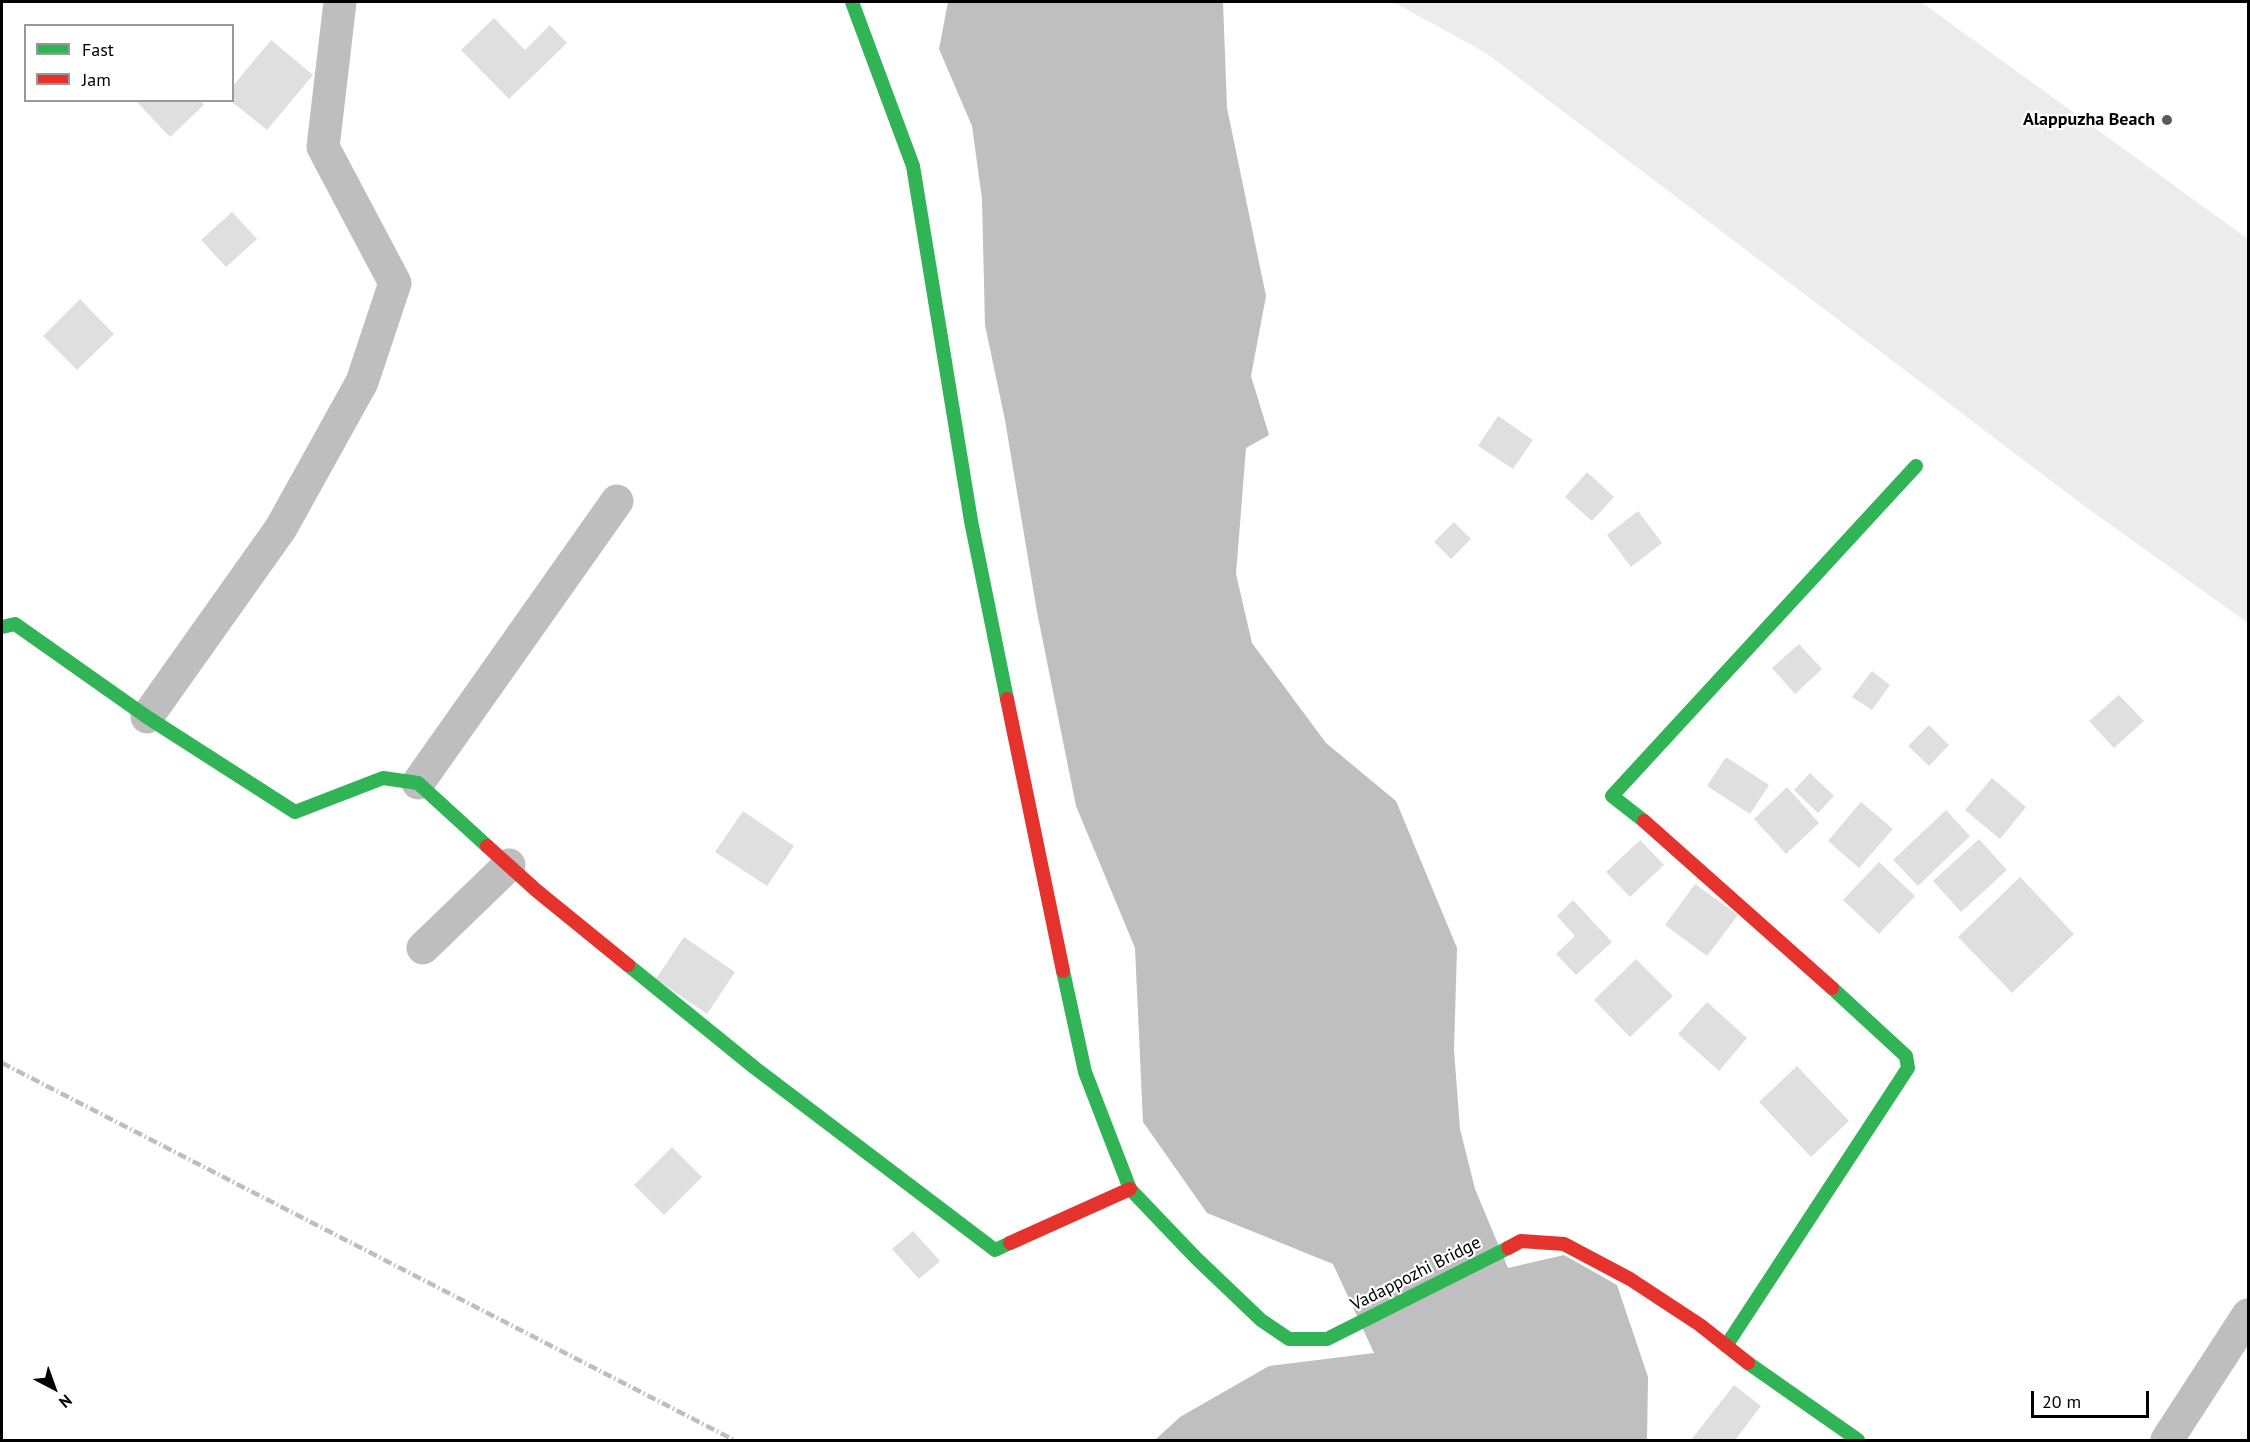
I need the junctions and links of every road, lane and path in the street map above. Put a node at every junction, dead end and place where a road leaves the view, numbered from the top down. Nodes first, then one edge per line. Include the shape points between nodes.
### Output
1 (340, 2) edge
2 (852, 2) edge
3 (1916, 466) dead end
4 (617, 501) dead end
5 (2, 627) edge
6 (147, 717) junction
7 (418, 783) junction
8 (509, 865) junction
9 (423, 948) dead end
10 (1130, 1189) junction
11 (2248, 1315) edge
12 (1726, 1346) junction
13 (1858, 1440) edge
14 (2167, 1440) edge

1 - 6 street via 323,147 395,283 362,382 281,528
2 - 10 street via 914,166 971,520 1084,1072
3 - 12 street via 1612,796 1666,839 1906,1056 1908,1068
4 - 7 street
5 - 6 street via 15,624
6 - 7 street via 295,812 383,778
7 - 8 street
8 - 9 street
8 - 10 street via 755,1068 995,1250
10 - 12 street, Vadappozhi Bridge via 1196,1258 1262,1320 1289,1339 1327,1339 1521,1241 1564,1244 1590,1257 1700,1325
11 - 14 street
12 - 13 street

